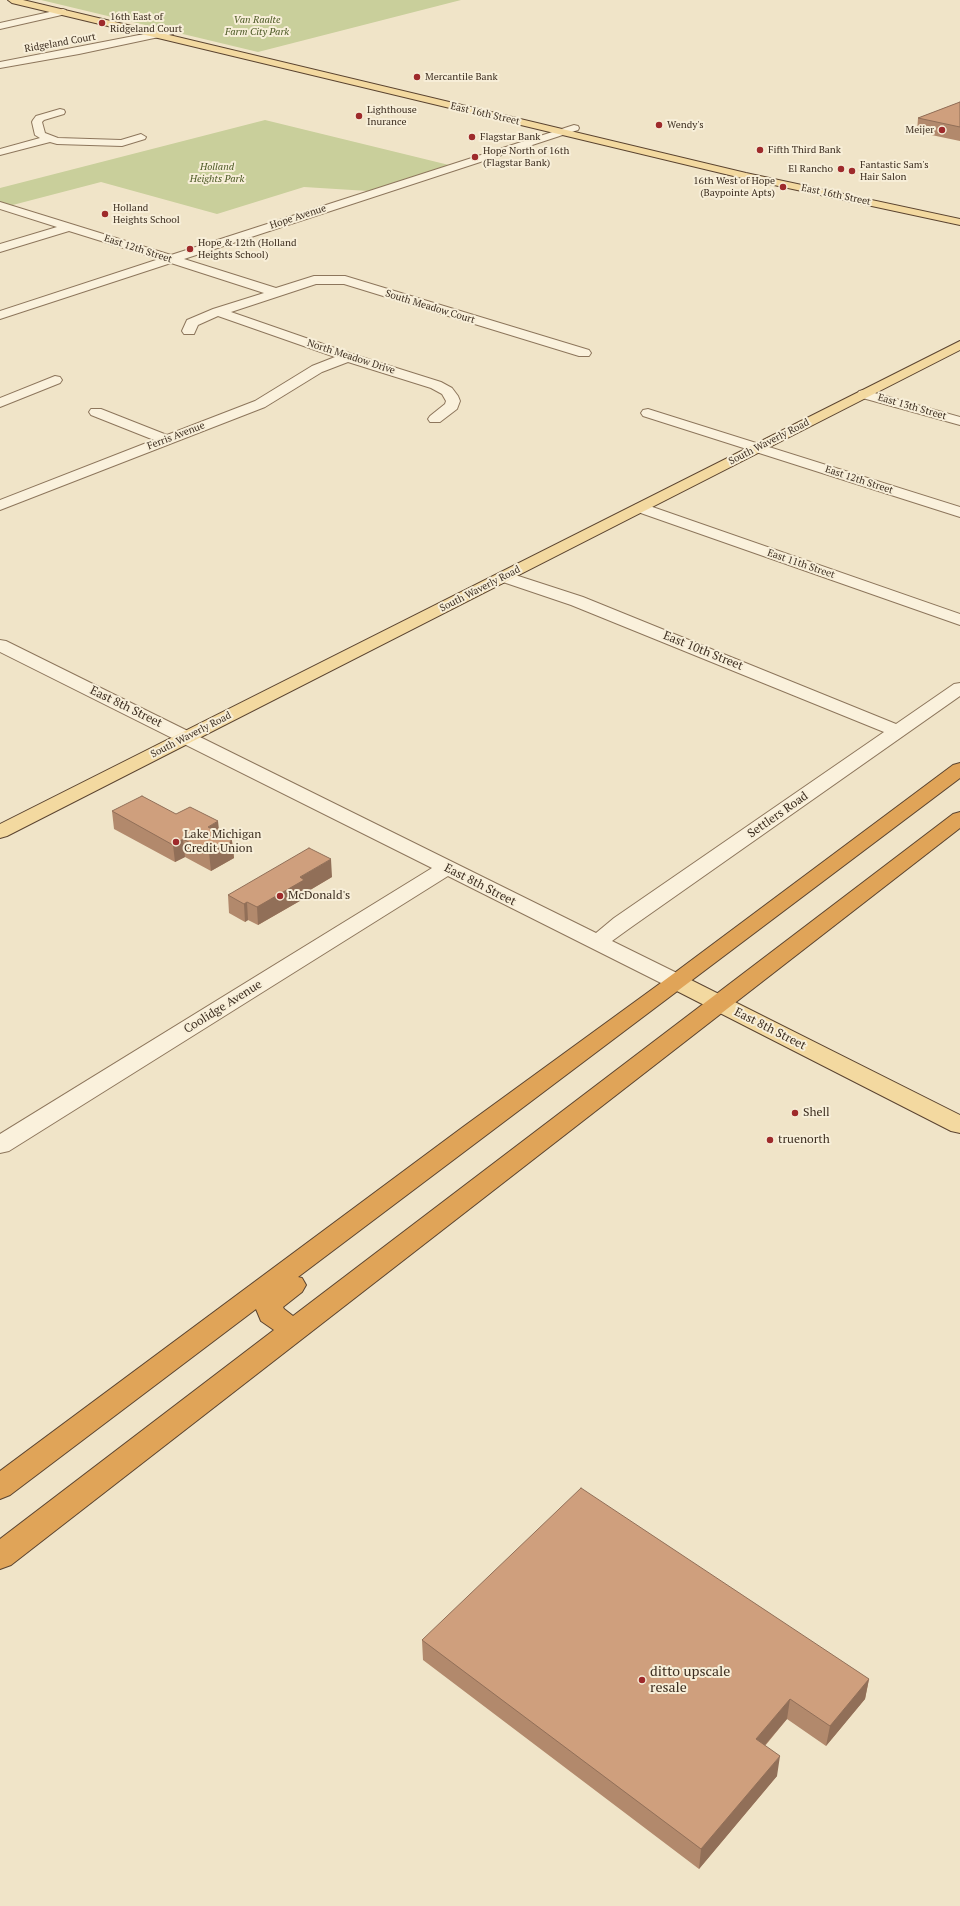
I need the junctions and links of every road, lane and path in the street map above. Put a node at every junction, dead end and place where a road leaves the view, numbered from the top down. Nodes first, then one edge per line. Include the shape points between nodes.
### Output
1 (12, 0) edge
2 (36, 0) edge
3 (63, 12) junction
4 (0, 26) edge
5 (170, 32) junction
6 (157, 35) junction
7 (0, 65) edge
8 (60, 112) dead end
9 (574, 128) junction
10 (561, 132) junction
11 (141, 137) dead end
12 (49, 139) junction
13 (0, 152) edge
14 (0, 205) edge
15 (960, 221) edge
16 (69, 227) junction
17 (0, 248) edge
18 (170, 259) junction
19 (276, 292) junction
20 (218, 312) junction
21 (0, 315) edge
22 (189, 330) dead end
23 (960, 346) edge
24 (584, 353) dead end
25 (347, 357) junction
26 (55, 380) dead end
27 (864, 394) junction
28 (0, 403) edge
29 (96, 412) dead end
30 (648, 413) dead end
31 (435, 419) dead end
32 (960, 421) edge
33 (166, 440) junction
34 (758, 448) junction
35 (0, 505) edge
36 (641, 508) junction
37 (960, 512) edge
38 (506, 577) junction
39 (960, 620) edge
40 (0, 645) edge
41 (960, 688) edge
42 (898, 731) junction
43 (186, 737) junction
44 (960, 769) edge
45 (960, 818) edge
46 (0, 832) edge
47 (446, 868) junction
48 (597, 943) junction
49 (677, 982) junction
50 (720, 1004) junction
51 (960, 1125) edge
52 (472, 1133) junction
53 (0, 1145) edge
54 (294, 1330) junction
55 (0, 1487) edge
56 (0, 1556) edge

1 - 3 main road, East 16th Street
2 - 5 main road, East 16th Street
3 - 4 street
3 - 6 main road, East 16th Street
5 - 6 street, Ridgeland Court
5 - 9 main road, East 16th Street
6 - 7 street, Ridgeland Court
6 - 10 main road, East 16th Street
8 - 12 street via 40,118 37,122 40,135
9 - 10 street, Hope Avenue
9 - 15 main road, East 16th Street via 892,202
10 - 15 main road, East 16th Street via 746,176
10 - 18 street, Hope Avenue
11 - 12 street via 122,142
12 - 13 street
14 - 16 street, East 12th Street
16 - 17 street
16 - 18 street, East 12th Street
18 - 19 street, East 12th Street
18 - 21 street, Hope Avenue
19 - 20 street, South Meadow Court
19 - 24 street, South Meadow Court via 314,280 345,280
20 - 22 street, South Meadow Court via 192,323
20 - 25 street, North Meadow Drive
23 - 27 main road, South Waverly Road
25 - 31 street, North Meadow Drive via 436,385 447,391 451,396 452,406
25 - 33 street, Ferris Avenue via 317,369 260,404
26 - 28 street
27 - 32 street, East 13th Street
27 - 34 main road, South Waverly Road
29 - 33 street
30 - 34 street, East 12th Street
33 - 35 street, Ferris Avenue
34 - 36 main road, South Waverly Road
34 - 37 street, East 12th Street
36 - 38 main road, South Waverly Road
36 - 39 street, East 11th Street
38 - 42 street, East 10th Street via 584,604
38 - 43 main road, South Waverly Road
40 - 43 street, East 8th Street
41 - 42 street, Settlers Road
42 - 48 street, Settlers Road
43 - 46 main road, South Waverly Road
43 - 47 street, East 8th Street
44 - 49 highway
45 - 50 highway
47 - 48 street, East 8th Street
47 - 53 street, Coolidge Avenue
48 - 49 street, East 8th Street
49 - 50 main road, East 8th Street
49 - 52 highway
50 - 51 main road, East 8th Street
50 - 54 highway
52 - 54 highway via 444,1172 269,1304 271,1314
52 - 55 highway
54 - 56 highway

